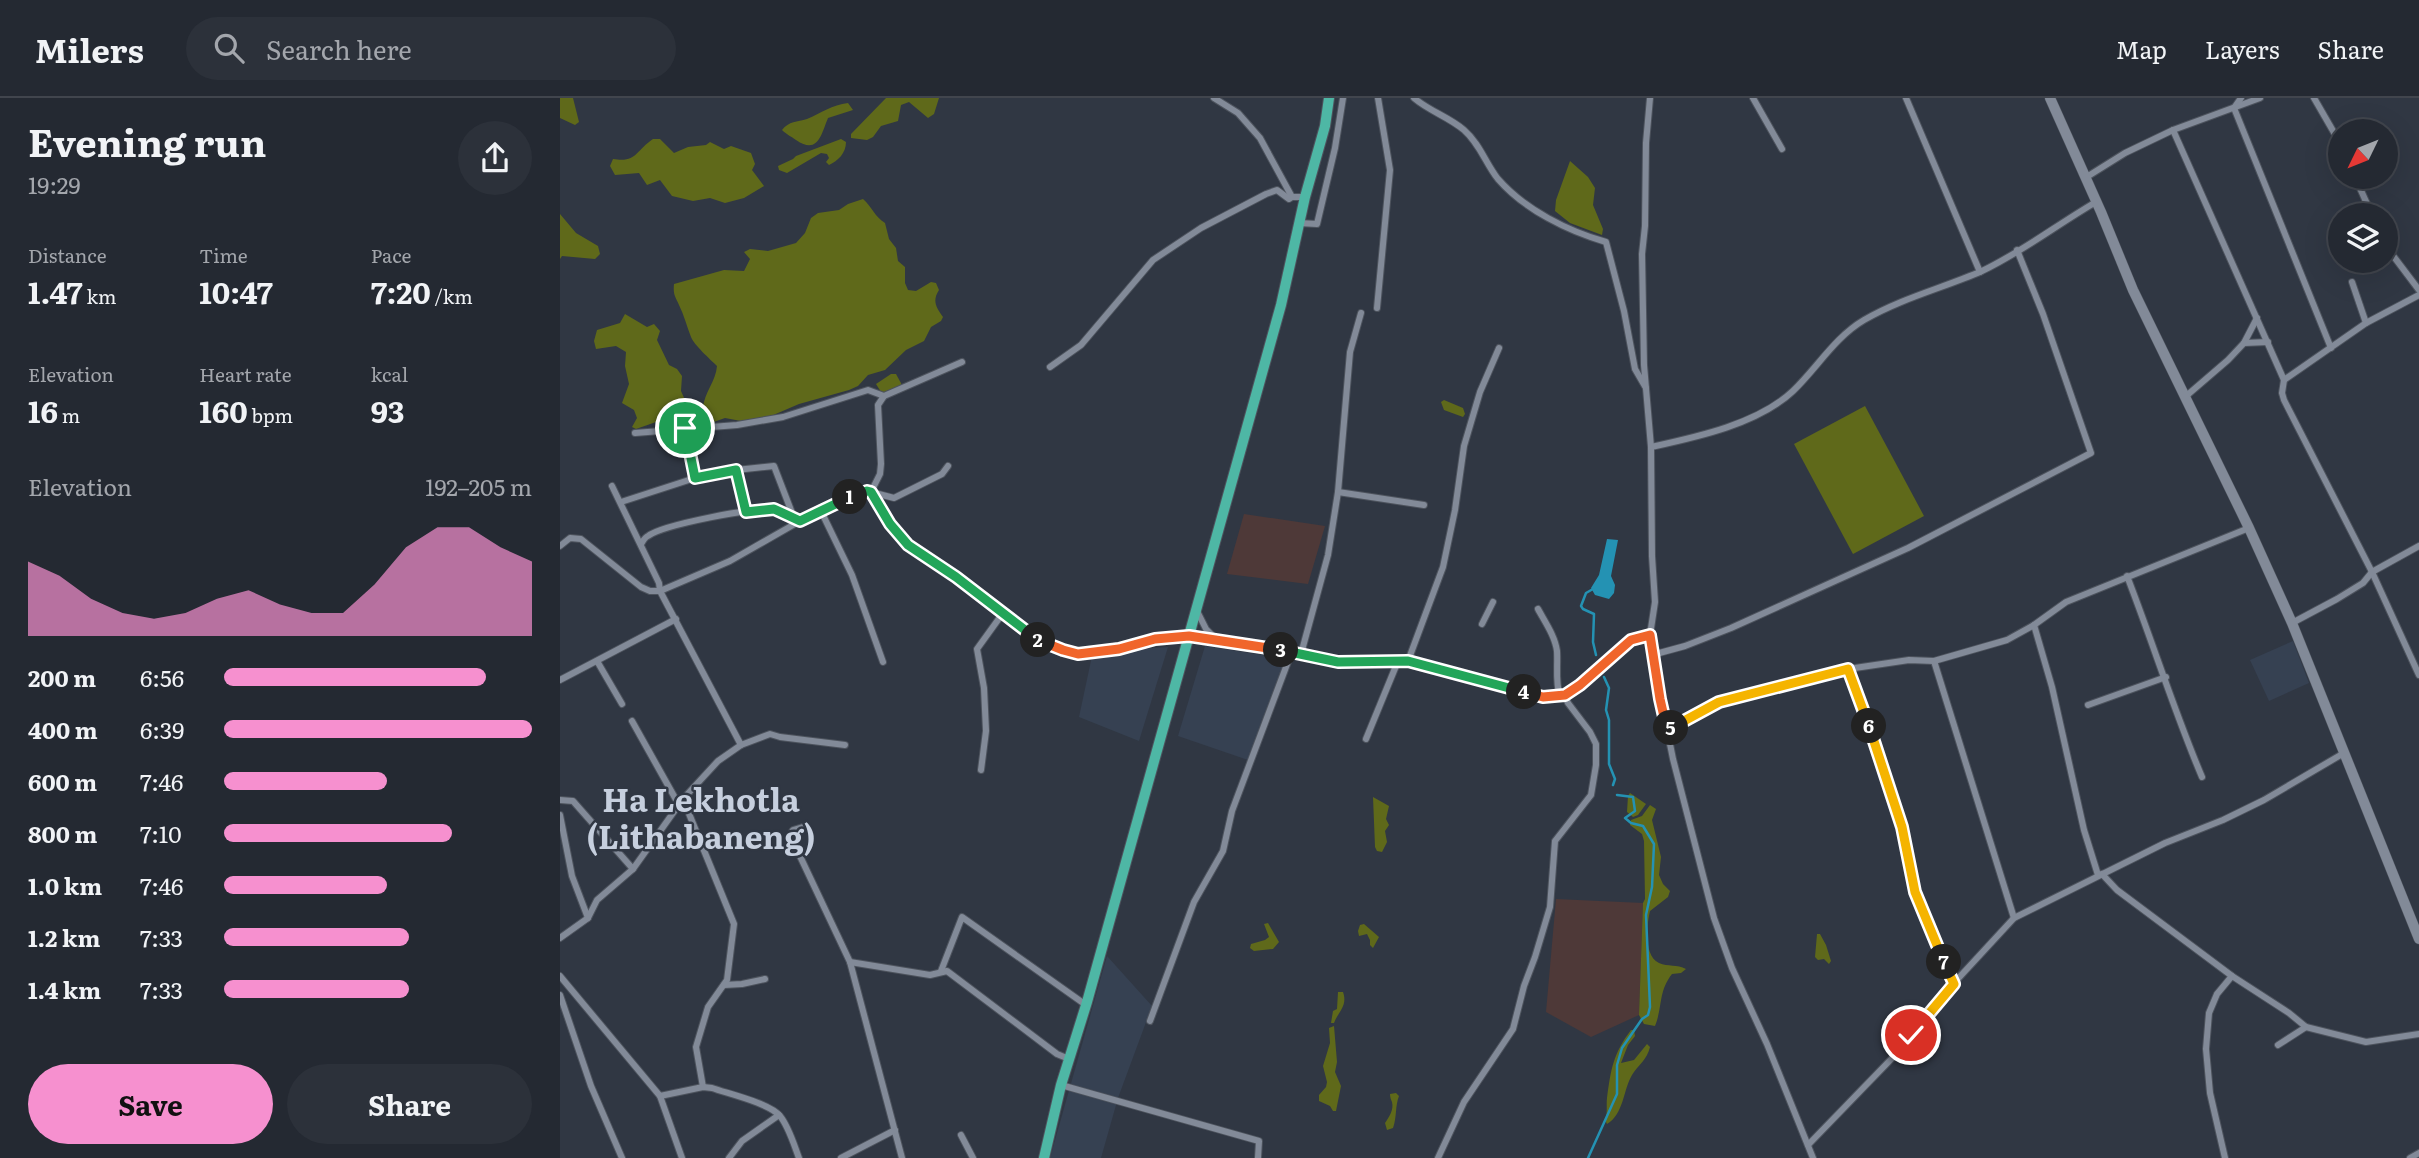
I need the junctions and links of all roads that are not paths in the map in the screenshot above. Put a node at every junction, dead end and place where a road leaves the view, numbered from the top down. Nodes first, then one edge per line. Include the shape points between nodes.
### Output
1 (1214, 98) edge
2 (1329, 98) edge
3 (1343, 98) edge
4 (1378, 98) edge
5 (1414, 98) edge
6 (1650, 98) edge
7 (1754, 98) edge
8 (1906, 98) edge
9 (2050, 98) edge
10 (2241, 98) edge
11 (2260, 98) edge
12 (2314, 98) edge
13 (2234, 108) junction
14 (2328, 122) edge
15 (2173, 130) junction
16 (1782, 149) dead end
17 (2085, 178) junction
18 (1292, 197) junction
19 (1305, 197) junction
20 (2096, 202) junction
21 (1299, 223) junction
22 (2017, 250) junction
23 (2398, 263) edge
24 (1980, 272) junction
25 (2352, 282) dead end
26 (2419, 293) edge
27 (1377, 308) dead end
28 (1361, 313) dead end
29 (2258, 318) junction
30 (2366, 323) junction
31 (2268, 342) junction
32 (2244, 343) junction
33 (1499, 348) dead end
34 (2331, 348) junction
35 (962, 362) dead end
36 (1050, 367) dead end
37 (2284, 380) junction
38 (1647, 390) junction
39 (884, 396) junction
40 (2185, 397) junction
41 (685, 428) junction
42 (635, 433) dead end
43 (1651, 447) junction
44 (948, 466) dead end
45 (736, 470) junction
46 (695, 478) junction
47 (612, 486) dead end
48 (871, 492) junction
49 (1338, 492) junction
50 (621, 502) junction
51 (1424, 505) dead end
52 (821, 511) junction
53 (746, 512) junction
54 (797, 520) junction
55 (2249, 528) junction
56 (641, 544) junction
57 (560, 546) edge
58 (2418, 550) edge
59 (2372, 572) junction
60 (2127, 576) junction
61 (660, 591) junction
62 (1493, 602) dead end
63 (1196, 609) junction
64 (1538, 609) dead end
65 (1003, 613) junction
66 (676, 619) junction
67 (2292, 623) junction
68 (1482, 624) dead end
69 (2034, 625) junction
70 (1650, 635) junction
71 (1189, 636) junction
72 (1216, 639) junction
73 (1292, 651) junction
74 (1301, 654) junction
75 (1652, 655) junction
76 (597, 661) junction
77 (1398, 661) junction
78 (1408, 661) junction
79 (1934, 661) junction
80 (883, 662) dead end
81 (1848, 669) junction
82 (2419, 675) edge
83 (2166, 677) junction
84 (560, 680) edge
85 (1562, 696) junction
86 (622, 704) dead end
87 (2088, 705) dead end
88 (632, 720) dead end
89 (1667, 730) junction
90 (1366, 739) dead end
91 (741, 745) junction
92 (845, 745) dead end
93 (2344, 752) junction
94 (981, 770) dead end
95 (2202, 777) dead end
96 (560, 800) edge
97 (681, 802) junction
98 (560, 815) edge
99 (803, 827) dead end
100 (633, 869) junction
101 (2100, 874) junction
102 (588, 918) junction
103 (2014, 918) junction
104 (560, 938) edge
105 (2419, 939) edge
106 (850, 962) junction
107 (941, 971) junction
108 (560, 976) edge
109 (2232, 976) junction
110 (765, 979) dead end
111 (1954, 984) junction
112 (724, 985) junction
113 (560, 995) edge
114 (1086, 1005) junction
115 (1150, 1021) dead end
116 (2306, 1027) junction
117 (2419, 1034) edge
118 (2278, 1045) dead end
119 (1069, 1059) junction
120 (1061, 1085) junction
121 (703, 1087) junction
122 (660, 1096) junction
123 (779, 1115) junction
124 (895, 1130) junction
125 (961, 1135) dead end
126 (1808, 1145) junction
127 (2419, 1153) edge
128 (1812, 1155) edge
129 (622, 1158) edge
130 (682, 1158) edge
131 (729, 1158) edge
132 (799, 1158) edge
133 (841, 1158) edge
134 (902, 1158) edge
135 (973, 1158) edge
136 (1044, 1158) edge
137 (1258, 1158) edge
138 (1438, 1158) edge
139 (1802, 1158) edge
140 (2225, 1158) edge
141 (2410, 1158) edge

1 - 18 street via 1238,113 1260,138
2 - 19 main road
3 - 21 street via 1317,225
4 - 27 street via 1390,170
5 - 38 street via 1464,129 1497,178 1518,197 1580,234 1606,242 1635,369
6 - 38 street via 1642,254
7 - 16 street
8 - 24 street
9 - 17 main road
10 - 13 street
11 - 13 street
12 - 14 street
13 - 15 street
13 - 34 street
15 - 17 street
15 - 29 street
17 - 20 main road
18 - 19 street
18 - 36 street via 1276,190 1176,243 1153,260 1081,345
19 - 21 main road
20 - 22 street
20 - 40 main road
21 - 63 main road via 1281,305
22 - 24 street
22 - 75 street via 2091,453 1908,548 1731,628
23 - 26 street
24 - 43 street via 1909,298 1852,328 1773,406 1704,435
25 - 30 street
26 - 30 street
28 - 49 street via 1350,352
29 - 31 street
29 - 32 street
30 - 34 street
31 - 32 street
31 - 37 street
32 - 40 street
33 - 78 street via 1464,446 1443,567
34 - 37 street
35 - 39 street
37 - 59 street via 2284,400
38 - 43 street
39 - 41 street via 868,390 783,417
39 - 48 street via 878,405 880,474
40 - 55 main road
41 - 42 street
41 - 46 street
43 - 70 street via 1655,602
44 - 48 street via 942,474 894,498
45 - 46 street
45 - 53 street
45 - 54 street via 774,466
46 - 50 street
47 - 50 street
48 - 52 street via 861,492
48 - 65 street via 908,545
49 - 51 street
49 - 74 street via 1328,555
50 - 56 street
52 - 54 street
52 - 80 street via 852,575
53 - 54 street via 774,509
53 - 56 street via 681,523 646,536
54 - 61 street via 730,561
55 - 60 street
55 - 67 main road
56 - 61 street
57 - 61 street via 570,538 580,539 641,587
58 - 59 street
59 - 67 street via 2363,583
59 - 82 street
60 - 69 street via 2066,602
60 - 83 street
61 - 66 street
62 - 68 street
63 - 71 main road
63 - 72 street
64 - 85 street via 1554,639 1557,689
65 - 71 street via 1040,640 1078,654
65 - 94 street via 976,649 986,731
66 - 76 street
66 - 91 street
67 - 93 main road
69 - 79 street via 2007,640
69 - 101 street via 2084,830
70 - 75 street
70 - 85 street via 1631,640
71 - 72 street
71 - 114 main road
72 - 73 street
73 - 74 street
73 - 115 street via 1232,811 1223,851 1194,902
74 - 77 street via 1338,662
75 - 89 street
76 - 84 street
76 - 86 street
77 - 78 street
77 - 90 street
78 - 85 street via 1543,697
79 - 81 street
79 - 103 street
81 - 89 street via 1719,702
81 - 111 street via 1902,827 1915,892
83 - 87 street
83 - 95 street
85 - 138 street via 1596,744 1591,795 1555,841 1550,907 1513,1029 1464,1102
88 - 97 street
89 - 126 street via 1714,918
91 - 92 street via 770,734
91 - 97 street via 718,761
93 - 101 street via 2224,820
93 - 105 main road
96 - 100 street via 573,801
97 - 100 street
97 - 112 street via 734,924
98 - 102 street via 572,876
99 - 106 street via 790,835
100 - 102 street via 597,900
101 - 103 street
101 - 109 street
102 - 104 street
103 - 111 street
106 - 107 street via 930,975
106 - 124 street
107 - 114 street via 962,917
107 - 119 street
108 - 122 street
109 - 116 street
109 - 140 street via 2209,1013 2206,1049 2210,1093
110 - 112 street
111 - 126 street via 1899,1051
112 - 121 street via 708,1007 696,1047
113 - 129 street via 590,1086
114 - 119 main road
116 - 117 street via 2366,1042
116 - 118 street
119 - 120 main road
120 - 136 main road
120 - 137 street via 1259,1142
121 - 122 street
121 - 123 street
122 - 130 street
123 - 131 street via 742,1141
123 - 132 street
124 - 133 street
124 - 134 street
125 - 135 street
126 - 128 street
127 - 141 street
128 - 139 street

